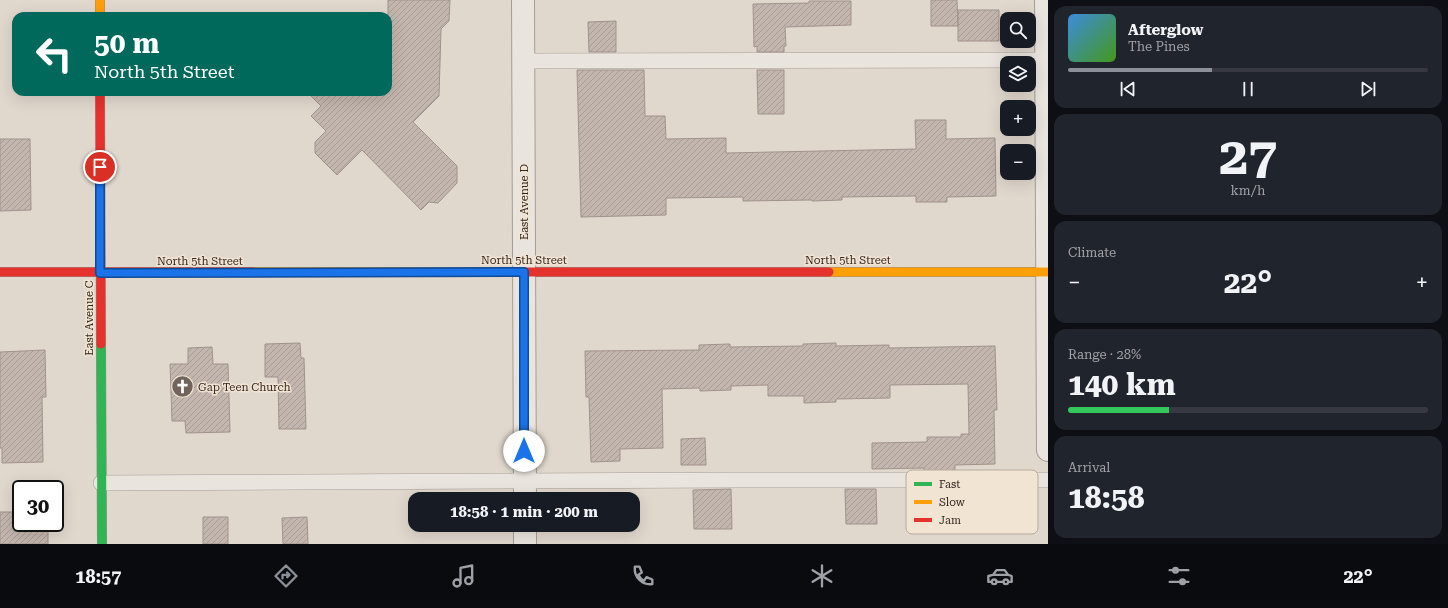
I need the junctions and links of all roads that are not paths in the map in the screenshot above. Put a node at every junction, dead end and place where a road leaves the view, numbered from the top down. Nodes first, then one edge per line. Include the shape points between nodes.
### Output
1 (100, 0) edge
2 (523, 0) edge
3 (1046, 0) edge
4 (100, 12) edge
5 (523, 60) junction
6 (1047, 60) junction
7 (100, 96) edge
8 (0, 272) edge
9 (524, 272) junction
10 (1048, 272) edge
11 (100, 273) junction
12 (1048, 450) edge
13 (1038, 480) edge
14 (1048, 480) edge
15 (102, 483) junction
16 (906, 483) edge
17 (525, 490) edge
18 (525, 532) edge
19 (102, 544) edge
20 (525, 544) edge

1 - 4 street
2 - 5 street, East Avenue D
3 - 6 street
5 - 6 lane
5 - 9 street, East Avenue D
6 - 10 street
7 - 11 street, East Avenue C
8 - 11 street, North 5th Street
9 - 10 street, North 5th Street
9 - 11 street, North 5th Street
9 - 17 street, East Avenue D
10 - 12 street
11 - 15 street, East Avenue C
13 - 14 lane
15 - 17 lane
15 - 19 street, East Avenue C
16 - 17 lane
18 - 20 street

